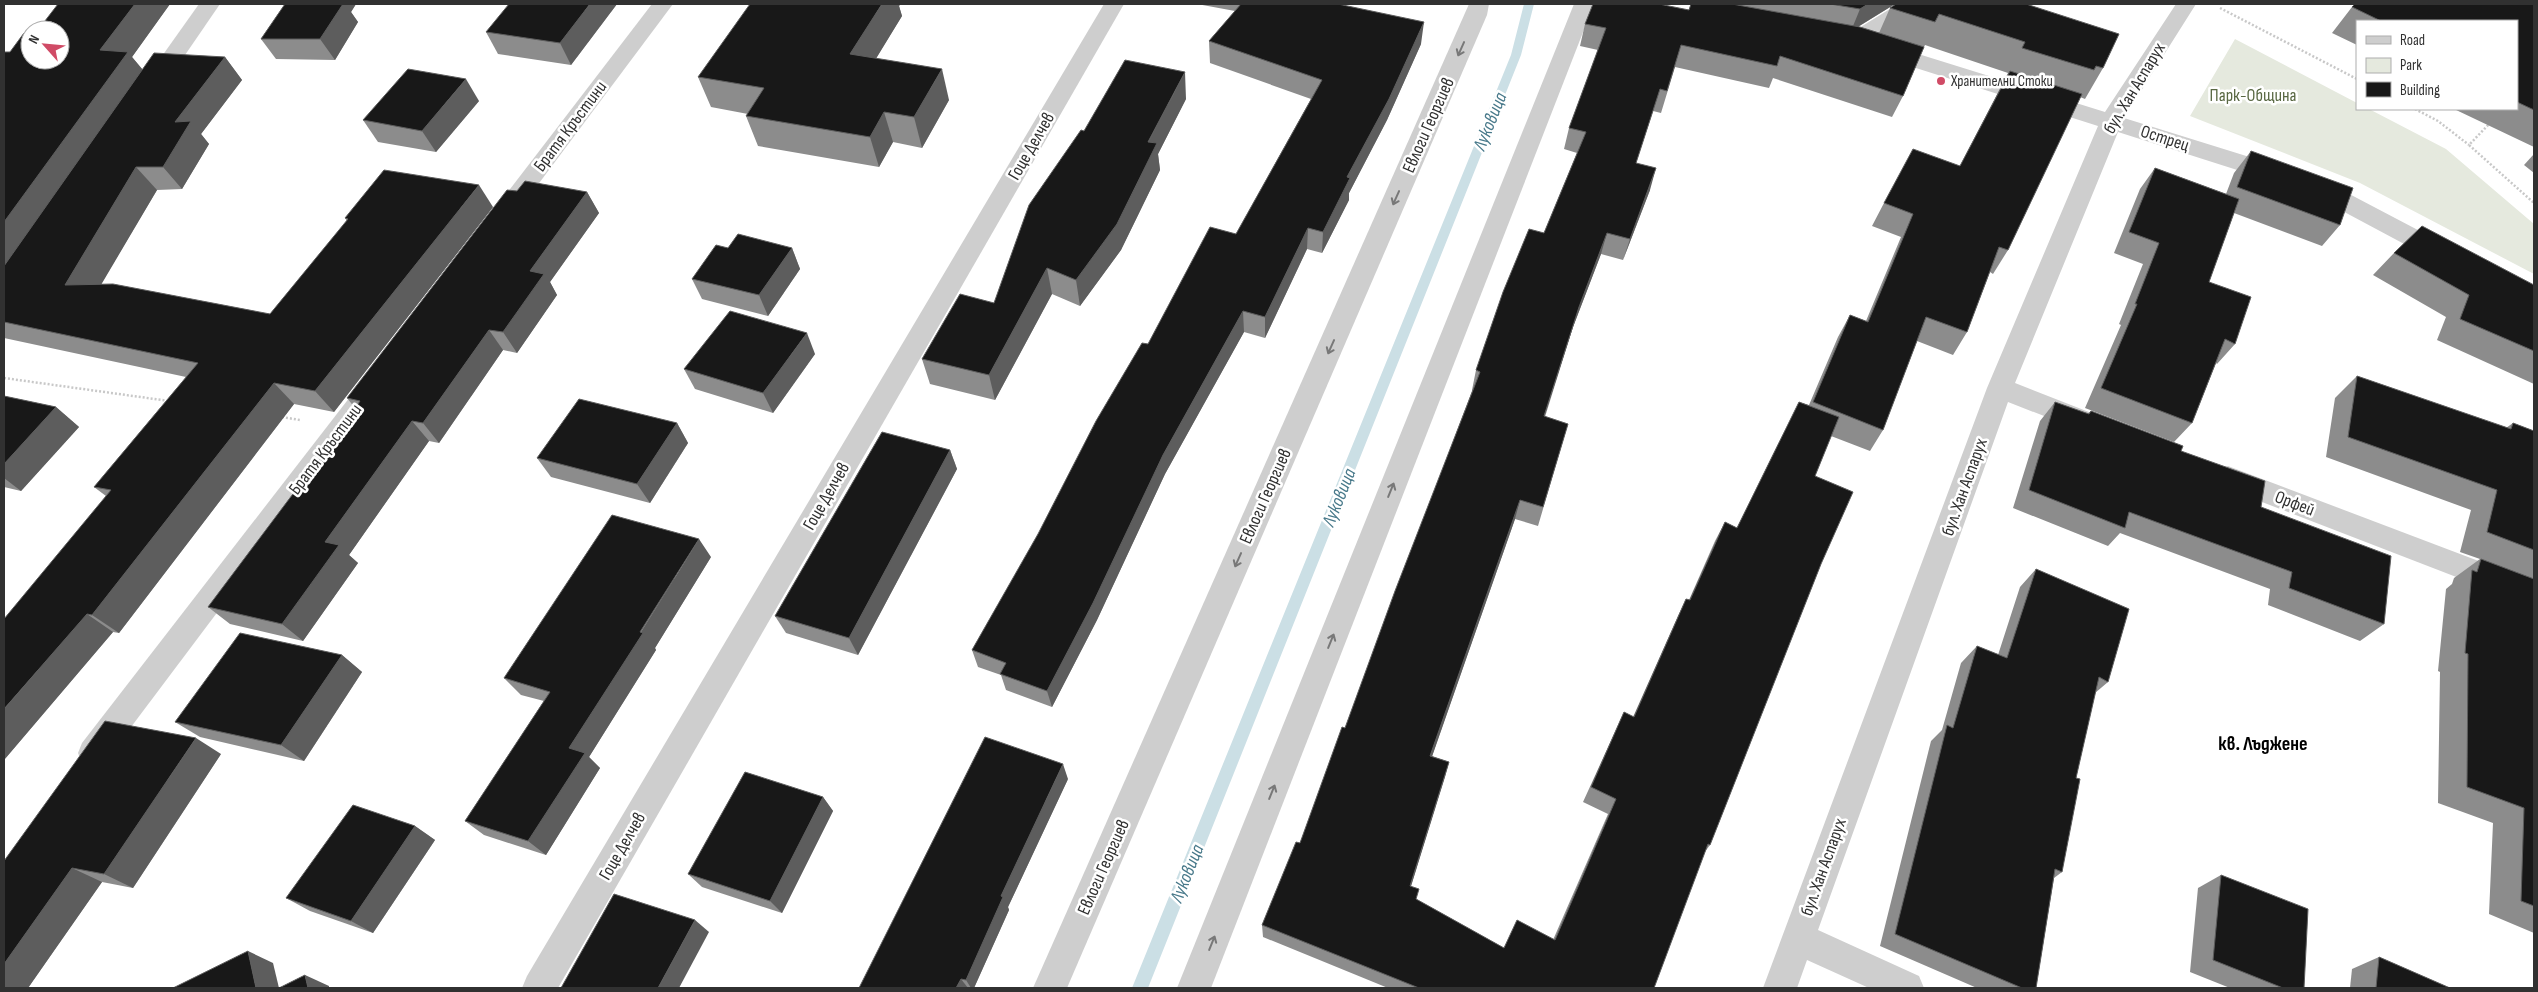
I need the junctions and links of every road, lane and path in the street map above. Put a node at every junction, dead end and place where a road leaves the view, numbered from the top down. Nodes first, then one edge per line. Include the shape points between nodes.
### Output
1 (210, 4) edge
2 (663, 4) edge
3 (1114, 4) edge
4 (1479, 4) edge
5 (1584, 4) edge
6 (1912, 4) edge
7 (2186, 4) edge
8 (2212, 4) edge
9 (2356, 78) edge
10 (141, 102) edge
11 (2417, 110) edge
12 (2111, 121) junction
13 (2492, 121) dead end
14 (2469, 145) junction
15 (2534, 203) edge
16 (494, 227) edge
17 (2466, 267) edge
18 (391, 362) edge
19 (4, 378) edge
20 (2000, 388) junction
21 (178, 403) edge
22 (275, 416) dead end
23 (343, 426) junction
24 (2110, 431) edge
25 (2203, 467) edge
26 (2534, 596) edge
27 (76, 774) edge
28 (1797, 938) junction
29 (539, 988) edge
30 (1050, 988) edge
31 (1194, 988) edge
32 (1780, 988) edge
33 (1907, 988) edge

1 - 10 street
2 - 16 street, Братя Кръстини
3 - 29 street, Гоце Делчев
4 -> 30 street, Евлоги Георгиев
31 -> 5 street
6 - 12 street, Острец via 1845,39
7 - 12 street, бул. Хан Аспарух
8 - 9 path
11 - 14 path via 2438,121
12 - 17 street, Острец via 2328,194
12 - 20 street, бул. Хан Аспарух
13 - 14 path
14 - 15 path
18 - 23 street, Братя Кръстини
19 - 21 path
20 - 24 street
20 - 28 street, бул. Хан Аспарух
22 - 23 path
23 - 27 street, Братя Кръстини
25 - 26 street, Орфей
28 - 32 street, бул. Хан Аспарух
28 - 33 street

